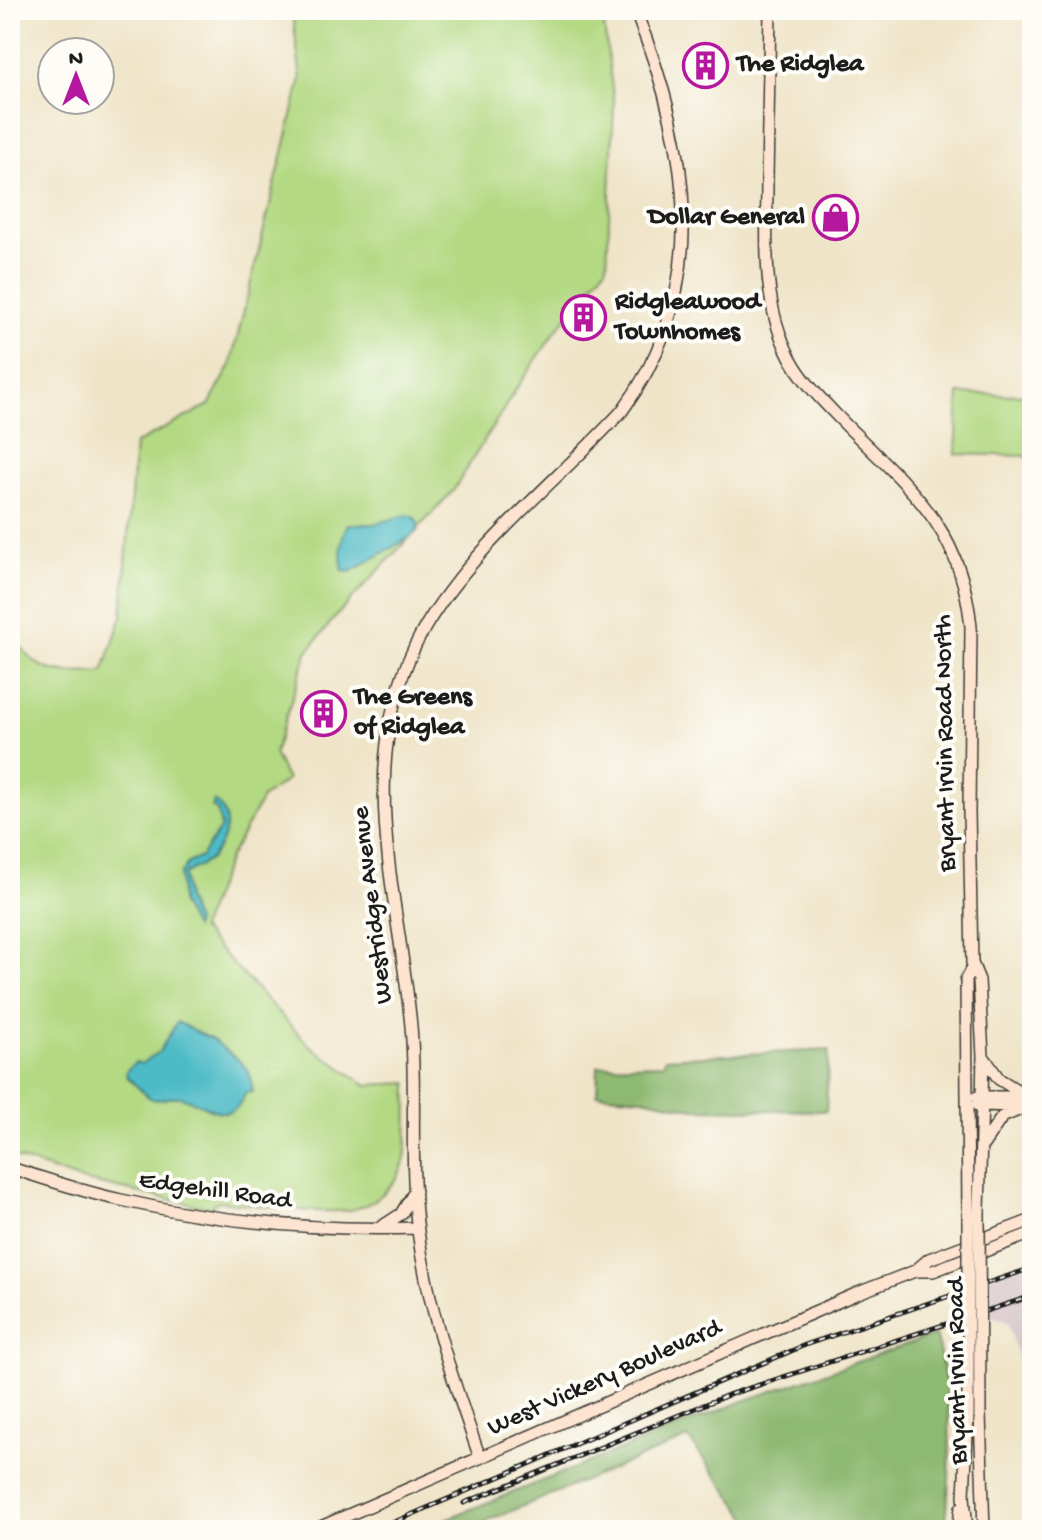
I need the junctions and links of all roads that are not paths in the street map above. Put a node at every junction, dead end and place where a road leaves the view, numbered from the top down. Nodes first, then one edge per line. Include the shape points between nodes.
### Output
1 (635, 10) edge
2 (770, 10) edge
3 (973, 966) junction
4 (983, 1056) junction
5 (968, 1101) junction
6 (982, 1101) junction
7 (1030, 1102) edge
8 (981, 1149) junction
9 (10, 1168) edge
10 (415, 1191) junction
11 (973, 1212) junction
12 (1029, 1221) edge
13 (417, 1228) junction
14 (376, 1230) junction
15 (1032, 1233) edge
16 (915, 1271) junction
17 (974, 1415) junction
18 (480, 1458) junction
19 (964, 1496) junction
20 (314, 1530) edge
21 (958, 1530) edge
22 (967, 1530) edge
23 (984, 1530) edge

1 - 10 main road, Westridge Avenue via 668,107 684,201 684,246 670,316 658,350 622,411 465,571 424,629 397,693 388,734 383,807 411,1028
2 - 3 main road, Bryant Irvin Road North via 767,271 779,334 814,392 931,513 961,571 968,601
3 - 4 main road, Bryant Irvin Road North via 979,980
3 - 5 main road, Bryant Irvin Road North via 966,979
4 - 6 main road, Bryant Irvin Road North
4 - 7 main road via 999,1079
5 - 6 main road
5 - 11 main road, Bryant Irvin Road North
6 - 7 main road
6 - 8 main road, Bryant Irvin Road North
7 - 8 main road via 1002,1117
8 - 11 main road, Bryant Irvin Road North
9 - 14 main road, Edgehill Road via 157,1208 268,1224
10 - 13 main road, Westridge Avenue
10 - 14 main road via 401,1214
11 - 17 main road, Bryant Irvin Road, bridge
12 - 16 main road, West Vickery Boulevard via 929,1259
13 - 14 main road, Edgehill Road
13 - 18 main road, Westridge Avenue via 436,1329
15 - 16 main road, West Vickery Boulevard via 933,1271
16 - 18 main road, West Vickery Boulevard
17 - 19 main road, Bryant Irvin Road
17 - 23 main road, Bryant Irvin Road
18 - 20 main road, West Vickery Boulevard
19 - 21 main road
19 - 22 main road, Bryant Irvin Road

